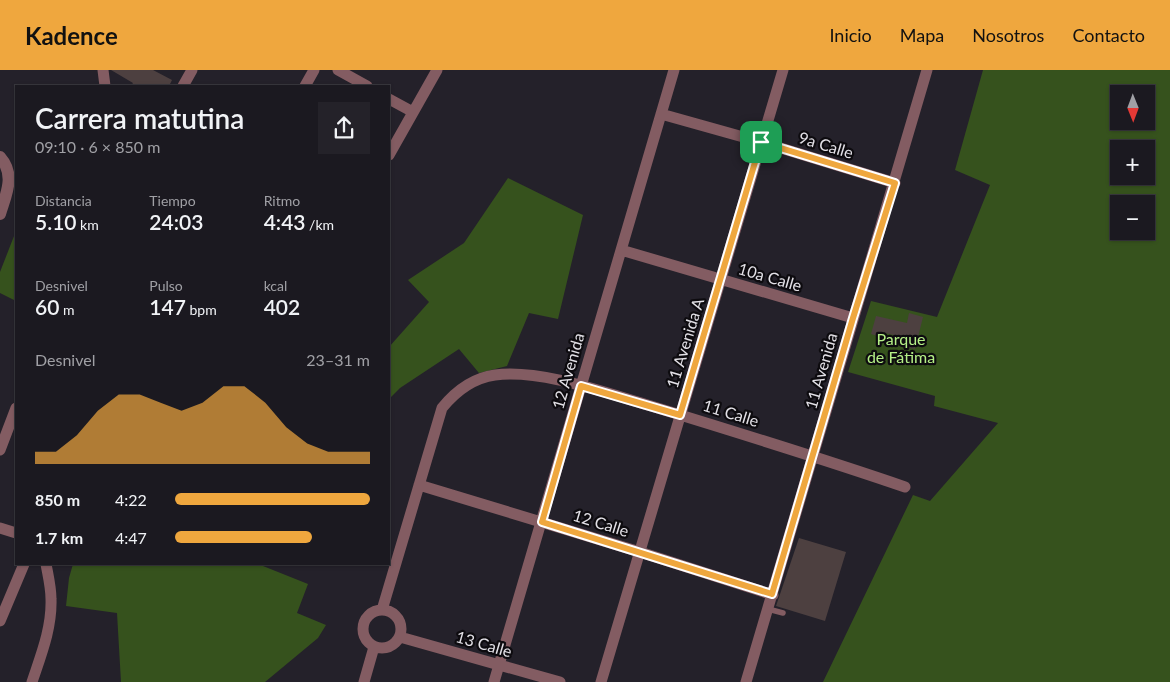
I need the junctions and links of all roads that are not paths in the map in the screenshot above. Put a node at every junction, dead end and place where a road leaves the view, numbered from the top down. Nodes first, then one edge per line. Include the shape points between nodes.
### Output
1 (103, 70) edge
2 (192, 70) edge
3 (314, 70) edge
4 (338, 70) edge
5 (437, 70) edge
6 (674, 70) edge
7 (783, 70) edge
8 (928, 70) edge
9 (104, 85) edge
10 (184, 85) edge
11 (306, 85) edge
12 (365, 85) edge
13 (390, 100) edge
14 (413, 112) junction
15 (661, 114) junction
16 (761, 142) junction
17 (390, 154) edge
18 (0, 157) edge
19 (895, 183) junction
20 (0, 214) edge
21 (621, 250) junction
22 (722, 280) junction
23 (853, 318) junction
24 (581, 386) junction
25 (15, 411) edge
26 (680, 415) junction
27 (0, 450) edge
28 (813, 455) junction
29 (419, 485) junction
30 (905, 486) dead end
31 (542, 522) junction
32 (0, 528) edge
33 (15, 534) edge
34 (640, 552) junction
35 (24, 565) edge
36 (46, 565) edge
37 (772, 594) junction
38 (768, 609) junction
39 (382, 610) junction
40 (783, 613) dead end
41 (0, 621) edge
42 (400, 637) junction
43 (374, 647) junction
44 (500, 665) junction
45 (32, 682) edge
46 (364, 682) edge
47 (494, 682) edge
48 (560, 682) edge
49 (600, 682) edge
50 (746, 682) edge

1 - 9 street
2 - 10 street
3 - 11 street
4 - 12 street
5 - 14 street
6 - 15 street, 12 Avenida
7 - 16 street, 11 Avenida A
8 - 19 street, 11 Avenida
13 - 14 street
14 - 17 street
15 - 16 street, 9a Calle
15 - 21 street, 12 Avenida
16 - 19 street, 9a Calle
16 - 22 street, 11 Avenida A
18 - 20 street via 10,180
19 - 23 street, 11 Avenida
21 - 22 street, 10a Calle
21 - 24 street, 12 Avenida
22 - 23 street, 10a Calle
22 - 26 street, 11 Avenida A
23 - 28 street, 11 Avenida
24 - 26 street, 11 Calle
24 - 29 street, 11 Calle via 522,374 494,375 464,386 442,408
24 - 31 street, 12 Avenida
25 - 27 street
26 - 28 street, 11 Calle
26 - 34 street, 11 Avenida A
28 - 30 street, 11 Calle
28 - 37 street, 11 Avenida
29 - 31 street, 12 Calle
29 - 39 street, 11 Calle
31 - 34 street, 12 Calle
31 - 44 street, 12 Avenida
32 - 33 street
34 - 37 street, 12 Calle
34 - 49 street, 11 Avenida A
35 - 41 street
36 - 45 street via 51,598 49,621 46,642
37 - 38 street, 11 Avenida
38 - 40 lane
38 - 50 street, 11 Avenida
39 - 42 street via 398,619
39 - 43 street via 371,613 363,622 363,634
42 - 43 street via 388,648
42 - 44 street, 13 Calle
43 - 46 street
44 - 47 street, 12 Avenida
44 - 48 street, 13 Calle

